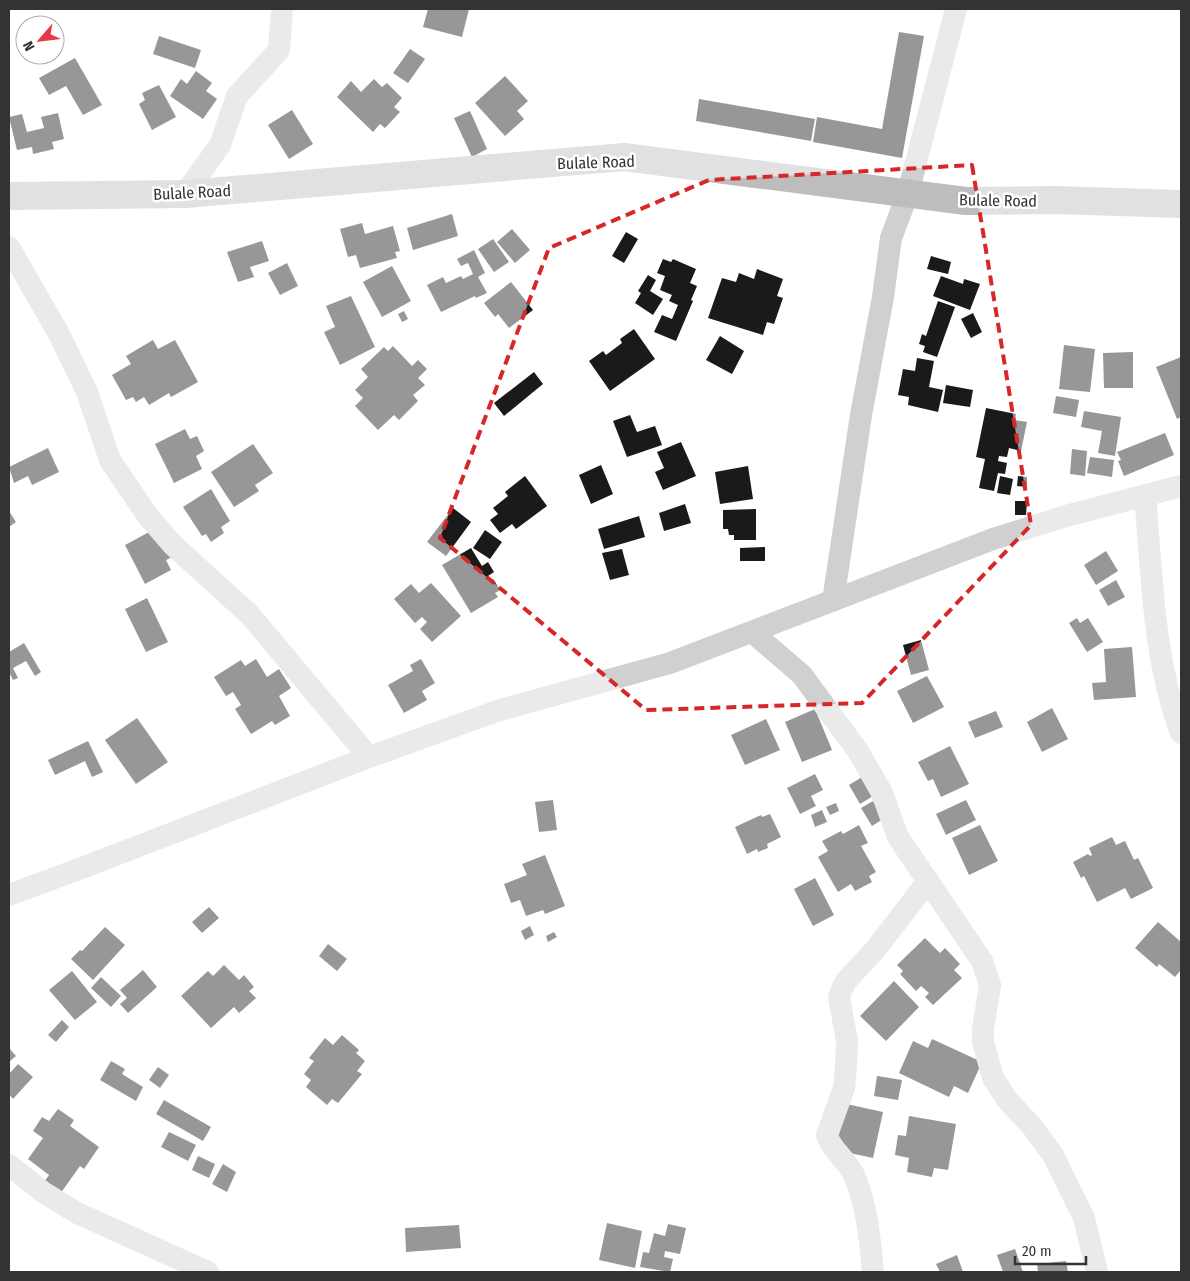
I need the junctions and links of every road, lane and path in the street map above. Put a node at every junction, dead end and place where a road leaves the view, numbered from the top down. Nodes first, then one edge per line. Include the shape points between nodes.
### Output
1 (282, 9) edge
2 (956, 9) edge
3 (908, 193) junction
4 (185, 194) junction
5 (9, 196) edge
6 (1181, 204) edge
7 (9, 247) edge
8 (1181, 486) edge
9 (1145, 496) junction
10 (833, 601) junction
11 (752, 632) junction
12 (1181, 733) edge
13 (369, 757) junction
14 (928, 881) junction
15 (9, 894) edge
16 (9, 1165) edge
17 (208, 1272) edge
18 (873, 1272) edge
19 (1097, 1272) edge

1 - 4 street via 279,50 237,96 220,145
2 - 3 street
3 - 4 street, Bulale Road via 624,157
3 - 6 street, Bulale Road via 966,201
3 - 10 street via 891,238
4 - 5 street, Bulale Road
7 - 13 street via 79,375 110,460 147,515 173,545 250,615
8 - 9 street
9 - 10 street via 993,539
9 - 12 street via 1157,631 1168,689
10 - 11 street
11 - 13 street via 670,663 497,711
11 - 14 street via 802,675 853,744 882,793 898,837
13 - 15 street
14 - 18 street via 875,950 846,981 839,997 847,1041 846,1067 844,1088 826,1135 852,1172 857,1185 870,1233
14 - 19 street via 988,974 990,985 983,1042 993,1078 1053,1155 1084,1218
16 - 17 street via 77,1213

